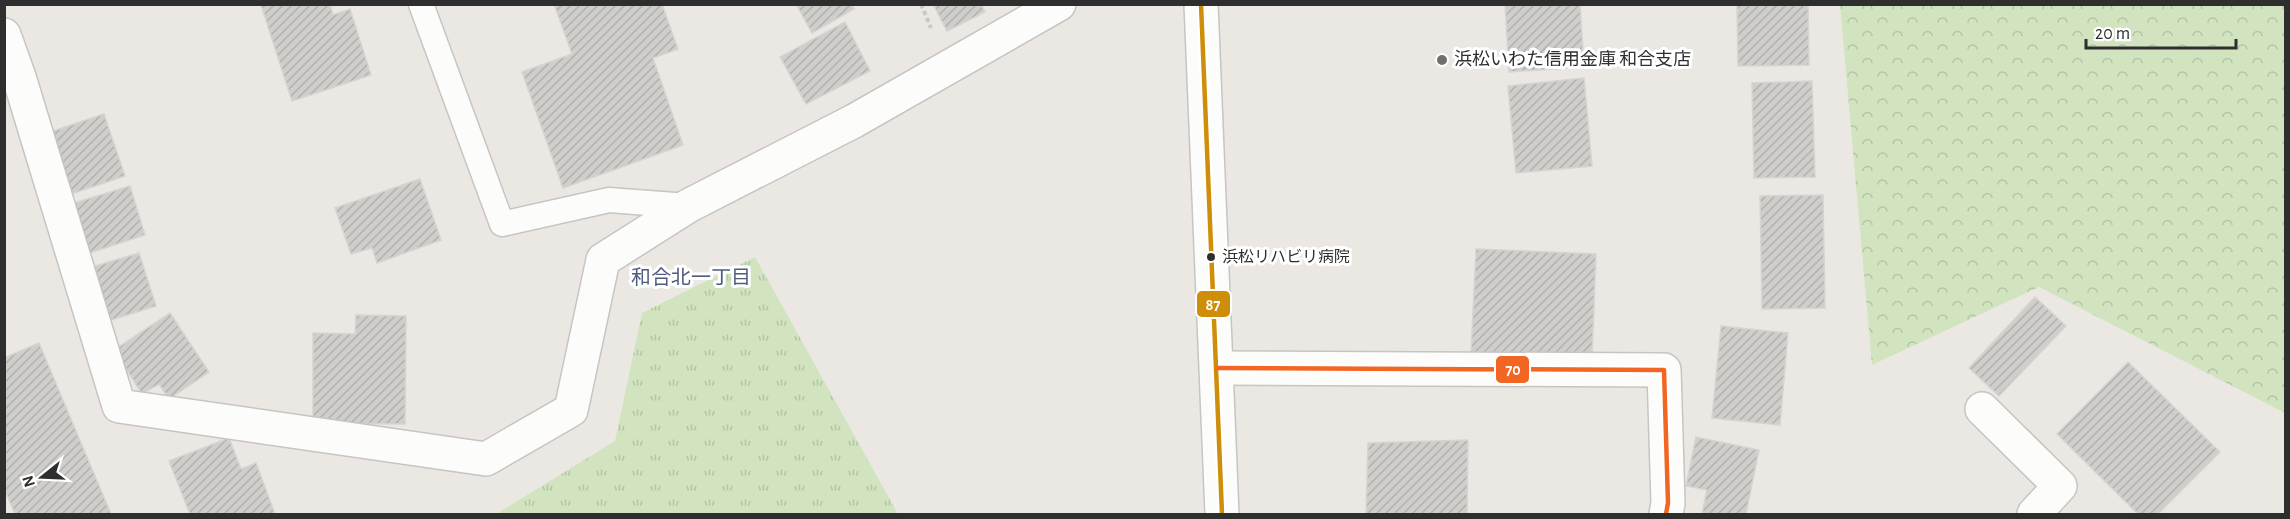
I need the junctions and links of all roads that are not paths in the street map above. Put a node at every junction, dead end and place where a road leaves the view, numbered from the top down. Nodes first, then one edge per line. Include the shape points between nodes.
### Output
1 (421, 4) edge
2 (1059, 4) edge
3 (1201, 4) edge
4 (4, 35) edge
5 (688, 206) junction
6 (1217, 368) junction
7 (1982, 409) dead end
8 (1222, 514) edge
9 (1666, 514) edge
10 (2034, 514) edge

1 - 5 lane via 502,224 609,200
2 - 5 street via 854,121
3 - 6 street
4 - 5 street via 119,406 486,459 571,410 603,260
6 - 8 street
6 - 9 street via 1664,370
7 - 10 street via 2060,486

